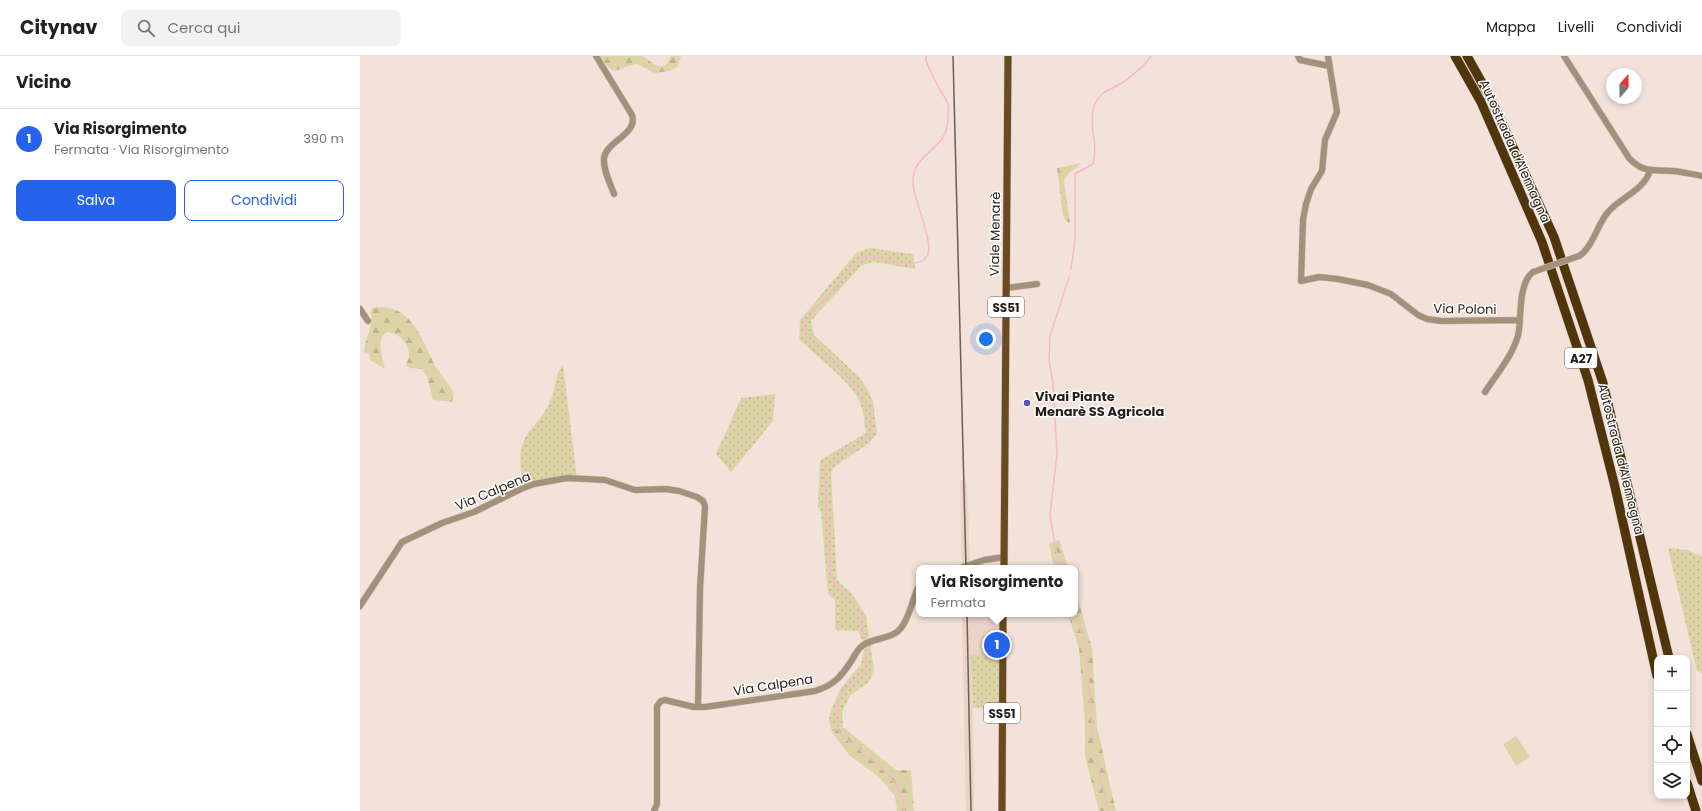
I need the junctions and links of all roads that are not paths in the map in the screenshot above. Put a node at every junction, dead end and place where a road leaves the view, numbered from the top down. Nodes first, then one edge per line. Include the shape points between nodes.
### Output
1 (596, 56) edge
2 (1008, 56) edge
3 (1298, 56) edge
4 (1328, 56) edge
5 (1455, 56) edge
6 (1467, 56) edge
7 (1564, 56) edge
8 (1329, 66) junction
9 (1650, 171) junction
10 (1702, 176) edge
11 (614, 194) dead end
12 (1037, 284) dead end
13 (1006, 288) junction
14 (360, 309) edge
15 (1520, 320) junction
16 (368, 321) dead end
17 (1485, 392) dead end
18 (1004, 557) junction
19 (969, 565) edge
20 (1004, 565) edge
21 (916, 592) edge
22 (360, 606) edge
23 (1003, 617) edge
24 (1668, 655) edge
25 (1654, 662) edge
26 (698, 706) junction
27 (1690, 743) edge
28 (1702, 781) edge
29 (1690, 792) edge
30 (654, 811) edge
31 (1002, 811) edge
32 (1696, 811) edge

1 - 11 street via 634,120 631,127 605,154 604,164
2 - 13 main road, Viale Menarè / SS51
3 - 8 street via 1300,60
4 - 8 street
5 - 25 highway, Autostrada d'Alemagna / A27 via 1482,102 1542,242 1588,380
6 - 24 highway, Autostrada d'Alemagna / A27 via 1491,98 1556,244 1603,383
7 - 9 street via 1629,158 1639,167
8 - 15 street, Via Poloni via 1336,112 1326,140 1322,170 1306,204 1301,282 1319,277 1368,285 1391,294 1427,319
9 - 10 street via 1677,171
9 - 15 street, bridge via 1645,182 1609,211 1586,250 1579,256 1534,272 1525,281
12 - 13 street
13 - 18 main road, Viale Menarè / SS51
14 - 16 street
15 - 17 street via 1515,343
18 - 19 street
18 - 20 main road, SS51
21 - 26 street, Via Calpena via 905,622 899,630 867,643 857,650 844,674 830,686 815,691
22 - 26 street, Via Calpena via 402,542 523,488 552,480 588,478 605,480 635,490 666,489 684,492 697,497 705,506 700,589
23 - 31 main road, SS51
26 - 30 street, Via Calpena via 665,700 657,706 657,804
27 - 28 highway
29 - 32 highway

